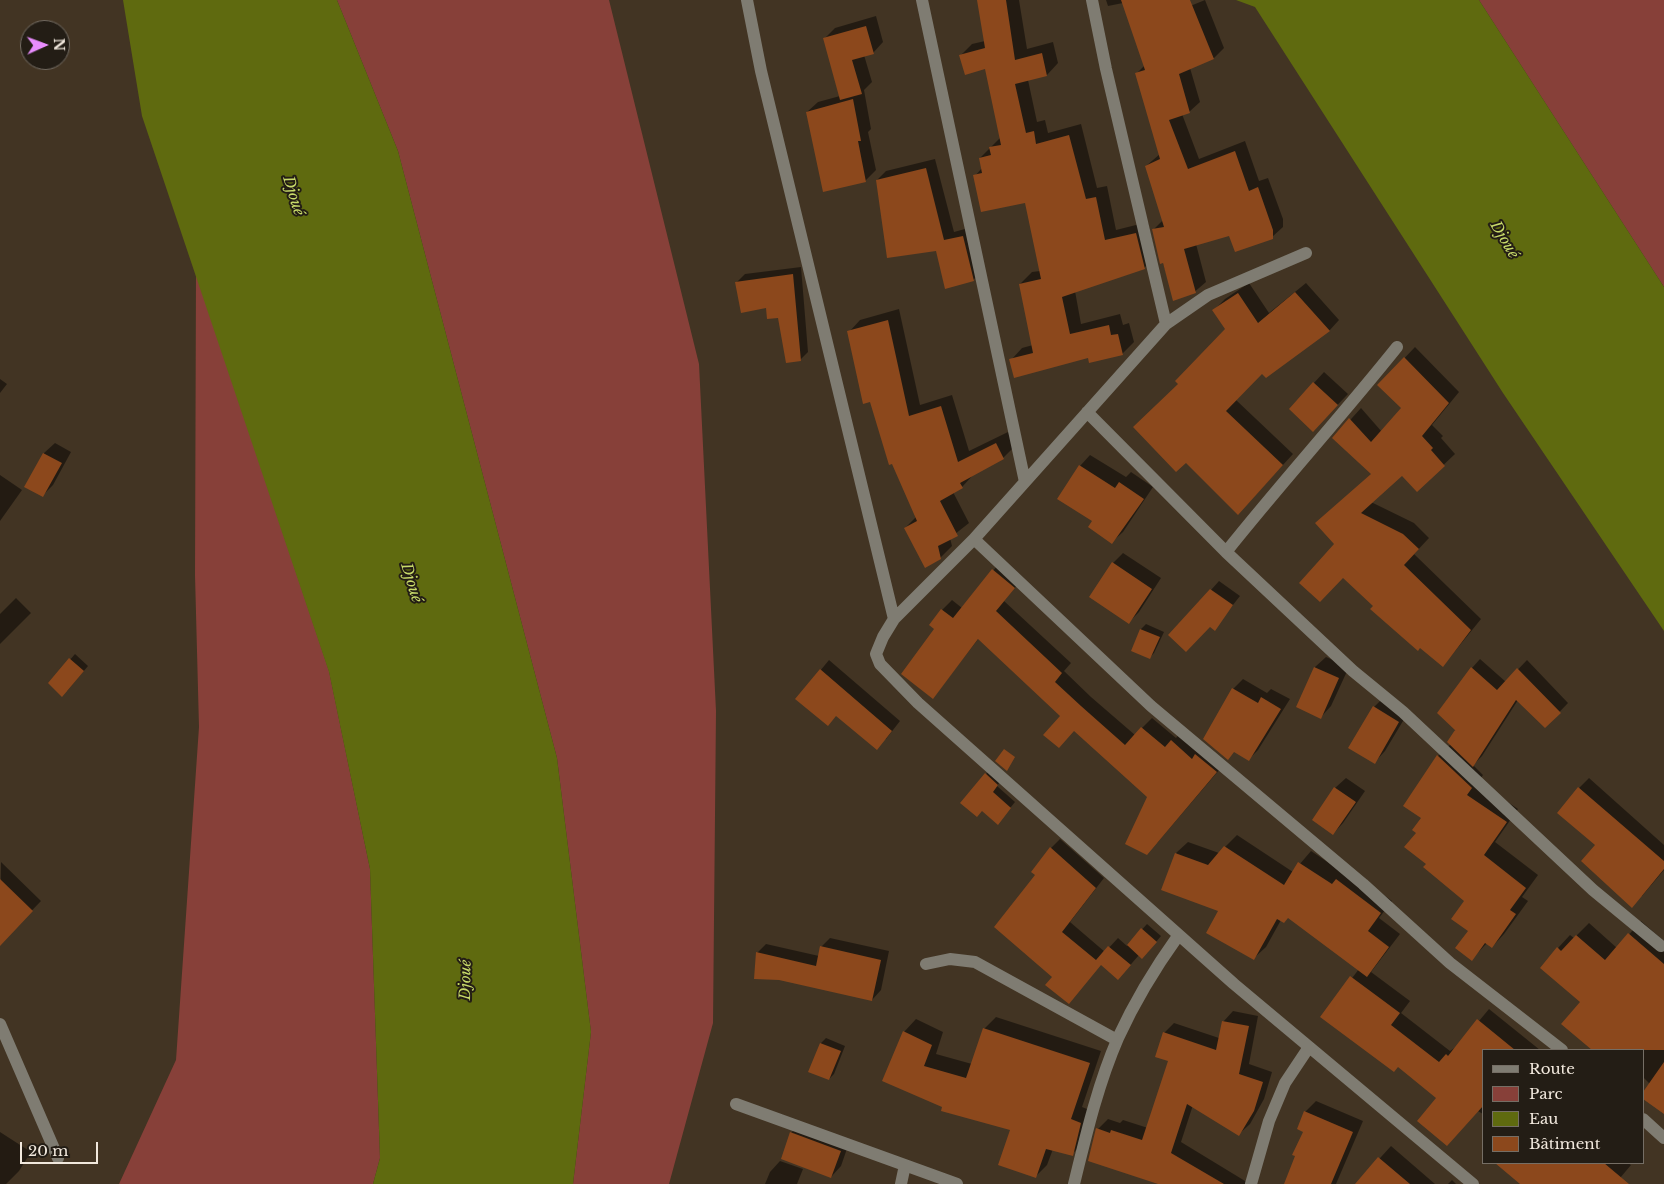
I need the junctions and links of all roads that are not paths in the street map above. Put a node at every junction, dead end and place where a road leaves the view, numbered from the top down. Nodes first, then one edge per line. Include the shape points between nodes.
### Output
1 (747, 0) edge
2 (922, 0) edge
3 (1092, 0) edge
4 (1306, 253) dead end
5 (1166, 324) junction
6 (1397, 347) dead end
7 (1086, 412) junction
8 (1025, 482) junction
9 (974, 539) junction
10 (1226, 552) junction
11 (894, 620) junction
12 (1178, 936) junction
13 (1661, 946) dead end
14 (926, 964) dead end
15 (0, 1024) edge
16 (1118, 1040) junction
17 (1309, 1047) junction
18 (1561, 1049) edge
19 (736, 1104) dead end
20 (1644, 1120) edge
21 (1664, 1138) edge
22 (58, 1158) dead end
23 (906, 1165) junction
24 (900, 1184) edge
25 (957, 1184) edge
26 (1074, 1184) edge
27 (1251, 1184) edge
28 (1473, 1184) edge

1 - 11 street via 761,71
2 - 8 street
3 - 5 street
4 - 5 street via 1208,295
5 - 7 street
6 - 10 street
7 - 8 street
7 - 10 street
8 - 9 street
9 - 11 street
9 - 18 street via 1151,706 1363,884 1450,963
10 - 13 street via 1353,671 1403,712 1592,890
11 - 12 street via 876,654 895,682
12 - 16 street via 1136,1001
12 - 17 street
14 - 16 street via 950,959 975,962
15 - 22 street
16 - 26 street via 1086,1134
17 - 27 street via 1285,1083 1269,1121
17 - 28 street
19 - 23 street
20 - 21 street
23 - 24 street
23 - 25 street

